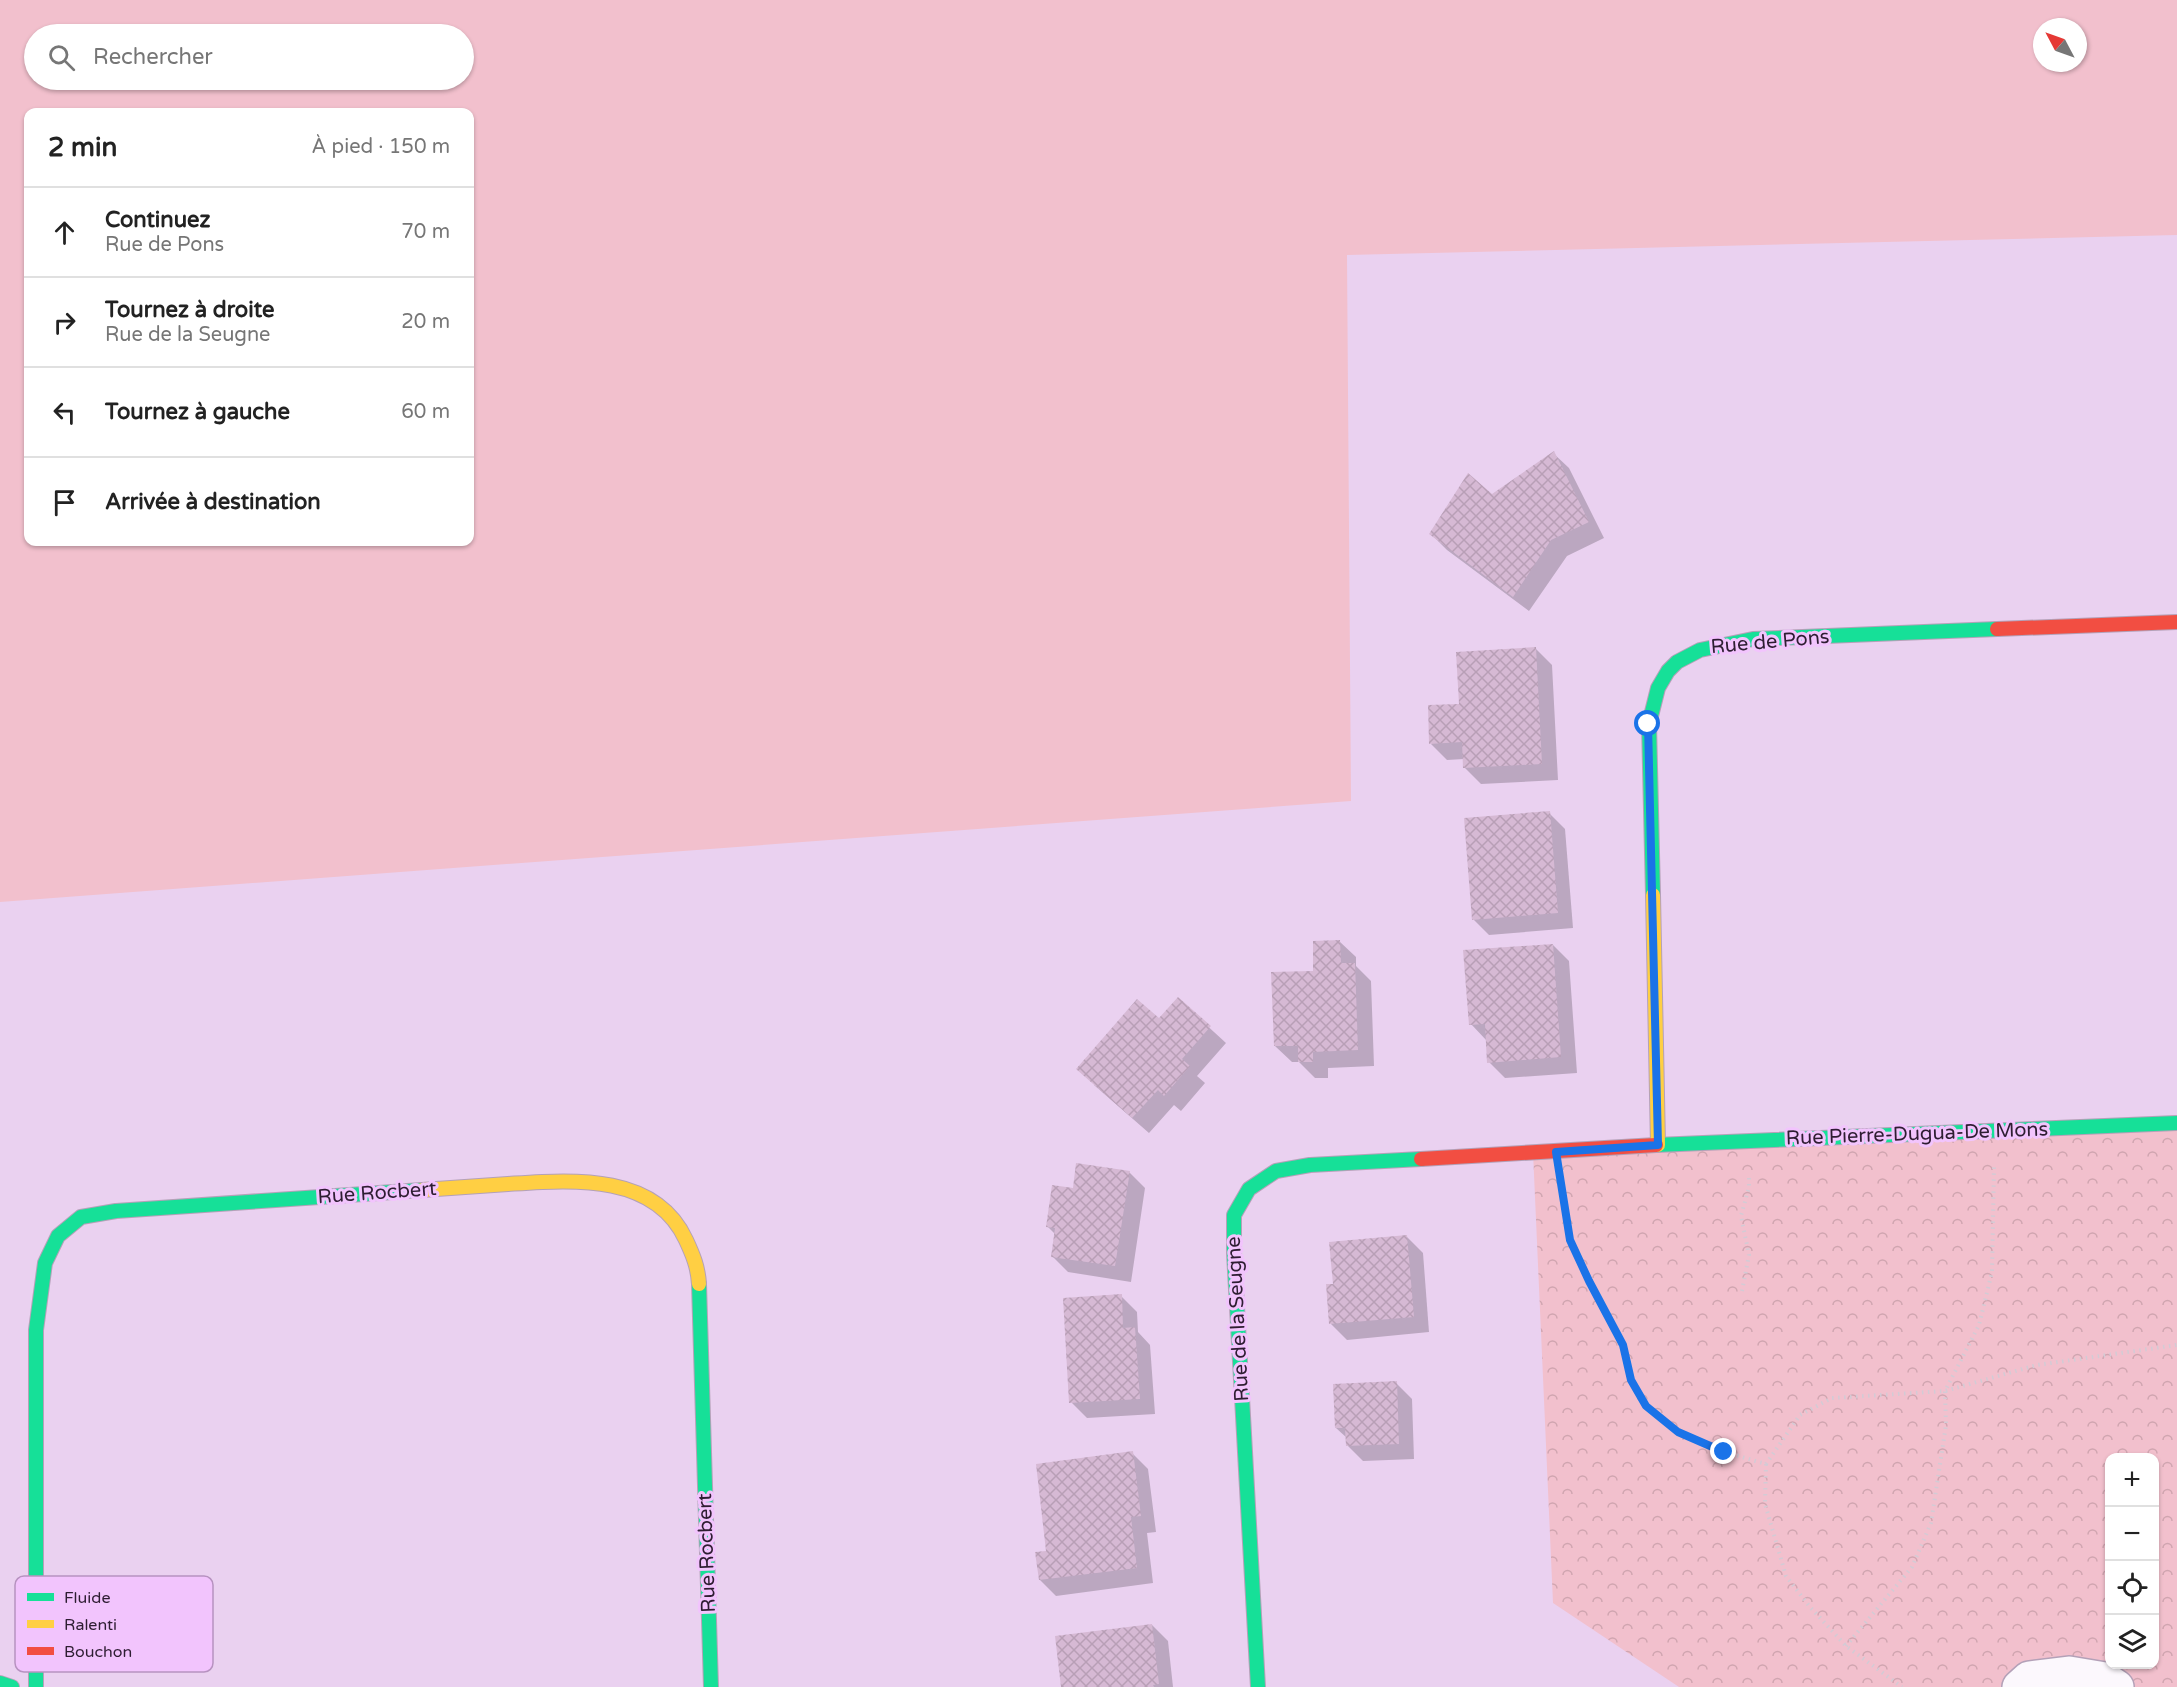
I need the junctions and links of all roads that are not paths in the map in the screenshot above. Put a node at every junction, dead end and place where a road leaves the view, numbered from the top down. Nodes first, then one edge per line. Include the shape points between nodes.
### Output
1 (2177, 622) edge
2 (2177, 1123) edge
3 (1658, 1145) junction
4 (36, 1576) edge
5 (0, 1683) edge
6 (12, 1687) edge
7 (711, 1687) edge
8 (1258, 1687) edge
9 (2019, 1687) edge
10 (2117, 1687) edge

1 - 3 street, Rue de Pons via 1753,639 1702,647 1680,659 1660,684 1648,724
2 - 3 street, Rue Pierre-Dugua-De Mons
3 - 8 street, Rue de la Seugne via 1310,1165 1276,1171 1249,1189 1234,1215 1234,1253
4 - 7 street, Rue Rocbert via 36,1330 45,1263 58,1236 81,1217 116,1211 567,1180 620,1187 654,1200 680,1227 698,1267
5 - 6 street
9 - 10 street via 2029,1678 2069,1673 2106,1679

